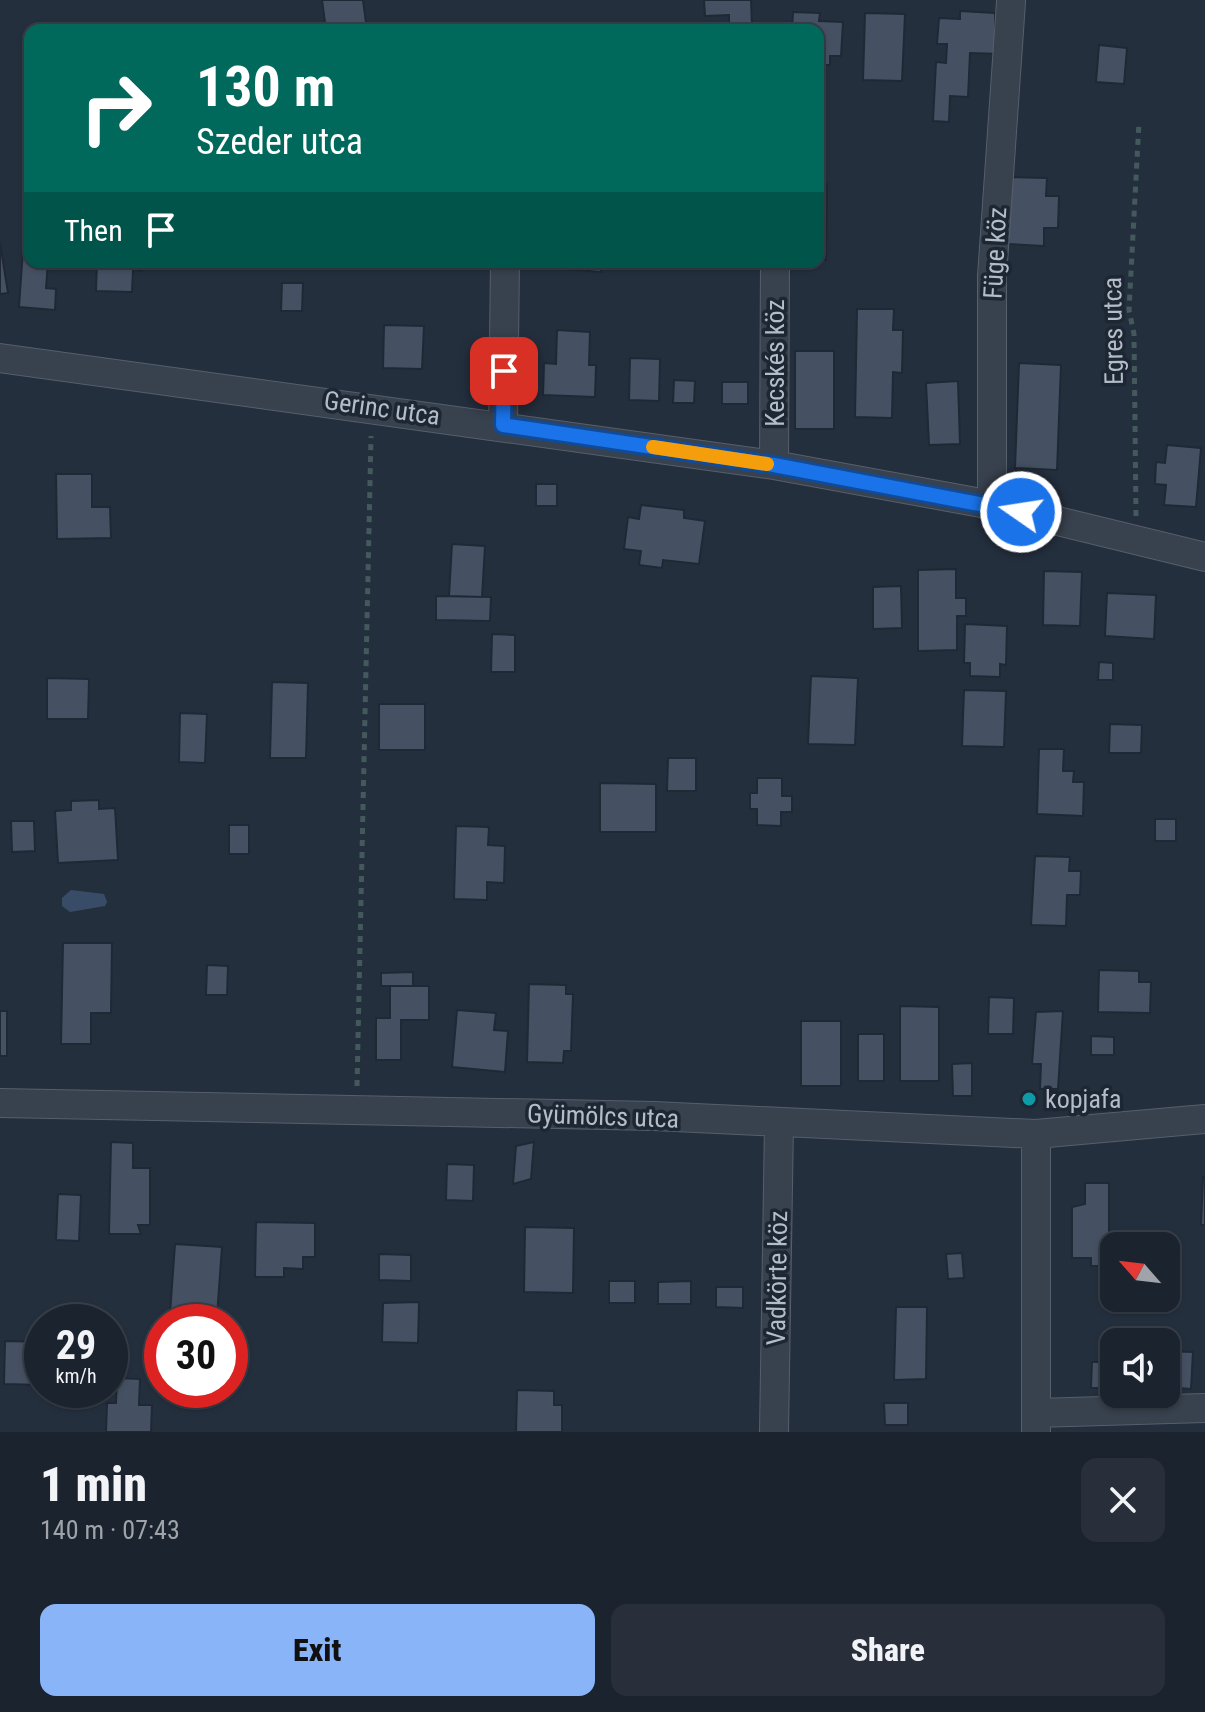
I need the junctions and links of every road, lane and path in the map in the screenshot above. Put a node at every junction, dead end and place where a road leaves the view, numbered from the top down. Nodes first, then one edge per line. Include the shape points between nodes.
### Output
1 (1011, 2) edge
2 (1139, 122) dead end
3 (505, 268) edge
4 (775, 268) edge
5 (0, 360) edge
6 (371, 407) junction
7 (503, 425) junction
8 (774, 465) junction
9 (992, 505) junction
10 (1136, 540) junction
11 (1205, 557) edge
12 (0, 1103) edge
13 (357, 1111) junction
14 (1205, 1119) edge
15 (779, 1124) junction
16 (1036, 1134) junction
17 (1205, 1408) edge
18 (1036, 1423) edge
19 (774, 1432) edge

1 - 9 street, Füge köz via 992,276
2 - 10 path, Egres utca via 1129,310 1134,334
3 - 7 street
4 - 8 street, Kecskés köz
5 - 6 street, Gerinc utca
6 - 7 street, Gerinc utca
6 - 13 path
7 - 8 street, Gerinc utca
8 - 9 street, Gerinc utca
9 - 10 street, Gerinc utca
10 - 11 street, Gerinc utca
12 - 13 street, Gyümölcs utca
13 - 15 street, Gyümölcs utca via 654,1116
14 - 16 street, Gyümölcs utca
15 - 16 street, Gyümölcs utca
15 - 19 street, Vadkörte köz
16 - 18 street
17 - 18 street

